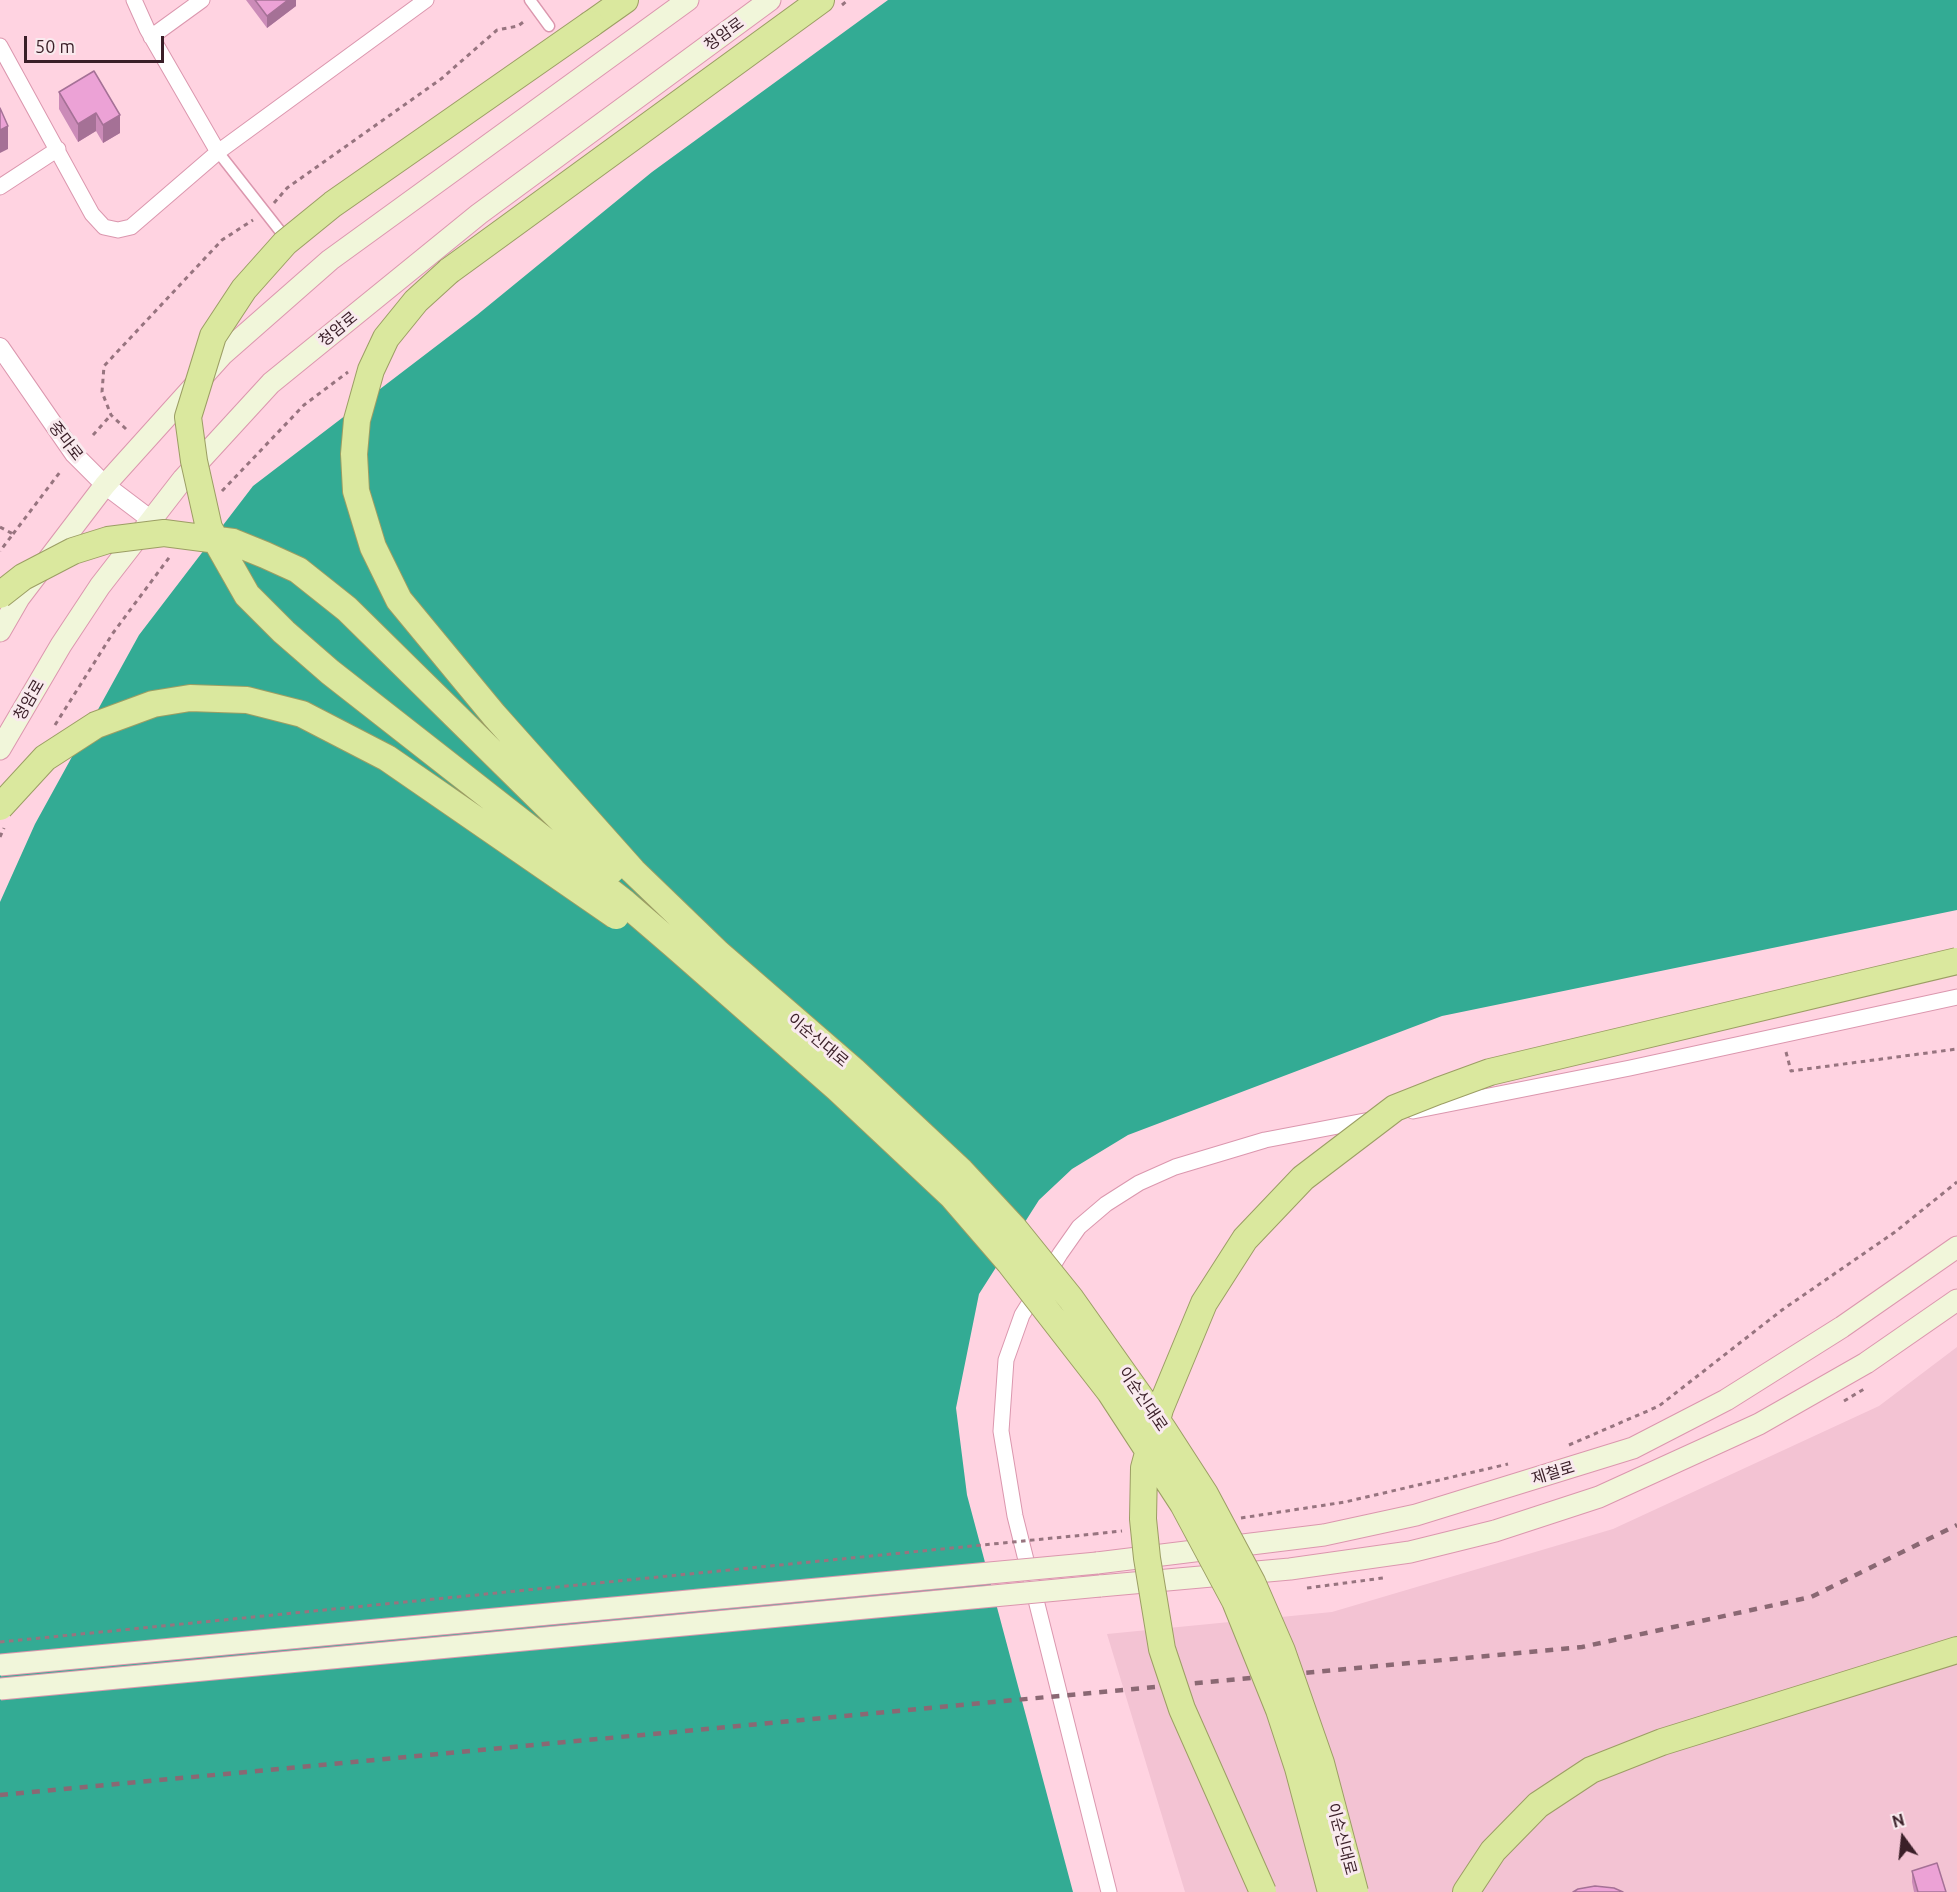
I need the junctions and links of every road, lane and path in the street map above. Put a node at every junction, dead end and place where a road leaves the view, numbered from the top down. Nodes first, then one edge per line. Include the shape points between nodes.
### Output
1 (134, 0) edge
2 (202, 0) edge
3 (426, 0) edge
4 (530, 0) edge
5 (625, 0) edge
6 (688, 0) edge
7 (770, 0) edge
8 (848, 0) edge
9 (830, 3) edge
10 (537, 11) junction
11 (549, 26) dead end
12 (151, 37) junction
13 (0, 46) edge
14 (58, 149) junction
15 (218, 152) junction
16 (0, 187) edge
17 (265, 212) junction
18 (280, 231) dead end
19 (0, 347) edge
20 (351, 370) dead end
21 (111, 415) junction
22 (126, 429) dead end
23 (93, 435) dead end
24 (60, 472) dead end
25 (105, 486) junction
26 (216, 496) dead end
27 (150, 519) junction
28 (0, 527) edge
29 (13, 534) junction
30 (174, 550) dead end
31 (0, 551) edge
32 (0, 595) edge
33 (0, 631) edge
34 (51, 730) dead end
35 (0, 749) edge
36 (0, 807) edge
37 (1957, 961) edge
38 (1953, 999) edge
39 (766, 1012) junction
40 (1957, 1182) edge
41 (1957, 1247) edge
42 (1957, 1300) edge
43 (1564, 1448) dead end
44 (1513, 1463) dead end
45 (1230, 1519) dead end
46 (1128, 1530) dead end
47 (0, 1642) edge
48 (1957, 1650) edge
49 (0, 1665) edge
50 (0, 1689) edge
51 (1109, 1892) edge
52 (1263, 1892) edge
53 (1330, 1892) edge
54 (1355, 1892) edge
55 (1466, 1892) edge

1 - 12 street
2 - 12 street
3 - 15 street
4 - 10 street
5 - 39 highway, bridge via 333,204 285,243 250,281 213,336 188,417 194,461 209,528 226,562 247,594 284,632
6 - 25 main road via 330,260 224,354
7 - 27 main road, 청암로 via 479,214 271,383
8 - 9 path
9 - 39 highway, bridge via 449,271 416,301 386,338 371,370 357,420 354,454 356,491 373,548 399,600 494,716
10 - 11 street
10 - 17 path via 518,26 497,30 441,79 287,188
12 - 15 street
13 - 14 street
14 - 15 street via 92,214 104,227 118,230 131,227
14 - 16 street
15 - 17 street
17 - 18 street
17 - 21 path via 222,240 104,366 102,392
19 - 25 street, 중마로 via 74,454
20 - 26 path via 304,405
21 - 22 path
21 - 23 path
24 - 29 path
25 - 27 street, 중마로
25 - 33 main road via 19,598
27 - 35 main road, 청암로 via 61,645
28 - 29 path
29 - 31 path
30 - 34 path via 113,633
32 - 39 highway, bridge via 23,577 73,551 108,540 164,533 233,542 298,570 396,654 481,744
36 - 39 highway, bridge via 45,758 96,725 153,704 190,698 248,700 302,714 387,758 616,917
37 - 52 highway, bridge via 1490,1072 1438,1091 1395,1108 1303,1178 1245,1239 1204,1303 1160,1409 1144,1468 1143,1518 1162,1649 1182,1709
38 - 51 street via 1265,1140 1175,1167 1139,1183 1079,1227 1022,1314 1006,1360 1001,1431 1015,1516
39 - 53 highway, 이순신대로, bridge via 838,1089 952,1196 1010,1262 1110,1392 1183,1504 1235,1601 1279,1710
39 - 54 highway, 이순신대로, bridge via 853,1070 961,1171 1071,1299 1163,1429 1252,1582 1282,1651 1321,1763
40 - 43 path via 1659,1406
41 - 49 main road, 제철로, bridge via 1842,1327 1726,1400 1633,1448 1416,1515 1324,1535 1097,1563
42 - 50 main road, bridge via 1866,1363 1759,1424 1599,1497 1495,1531 1410,1552 1290,1569
44 - 45 path via 1345,1502
46 - 47 path, bridge
48 - 55 highway via 1662,1742 1591,1770 1538,1805 1493,1851

